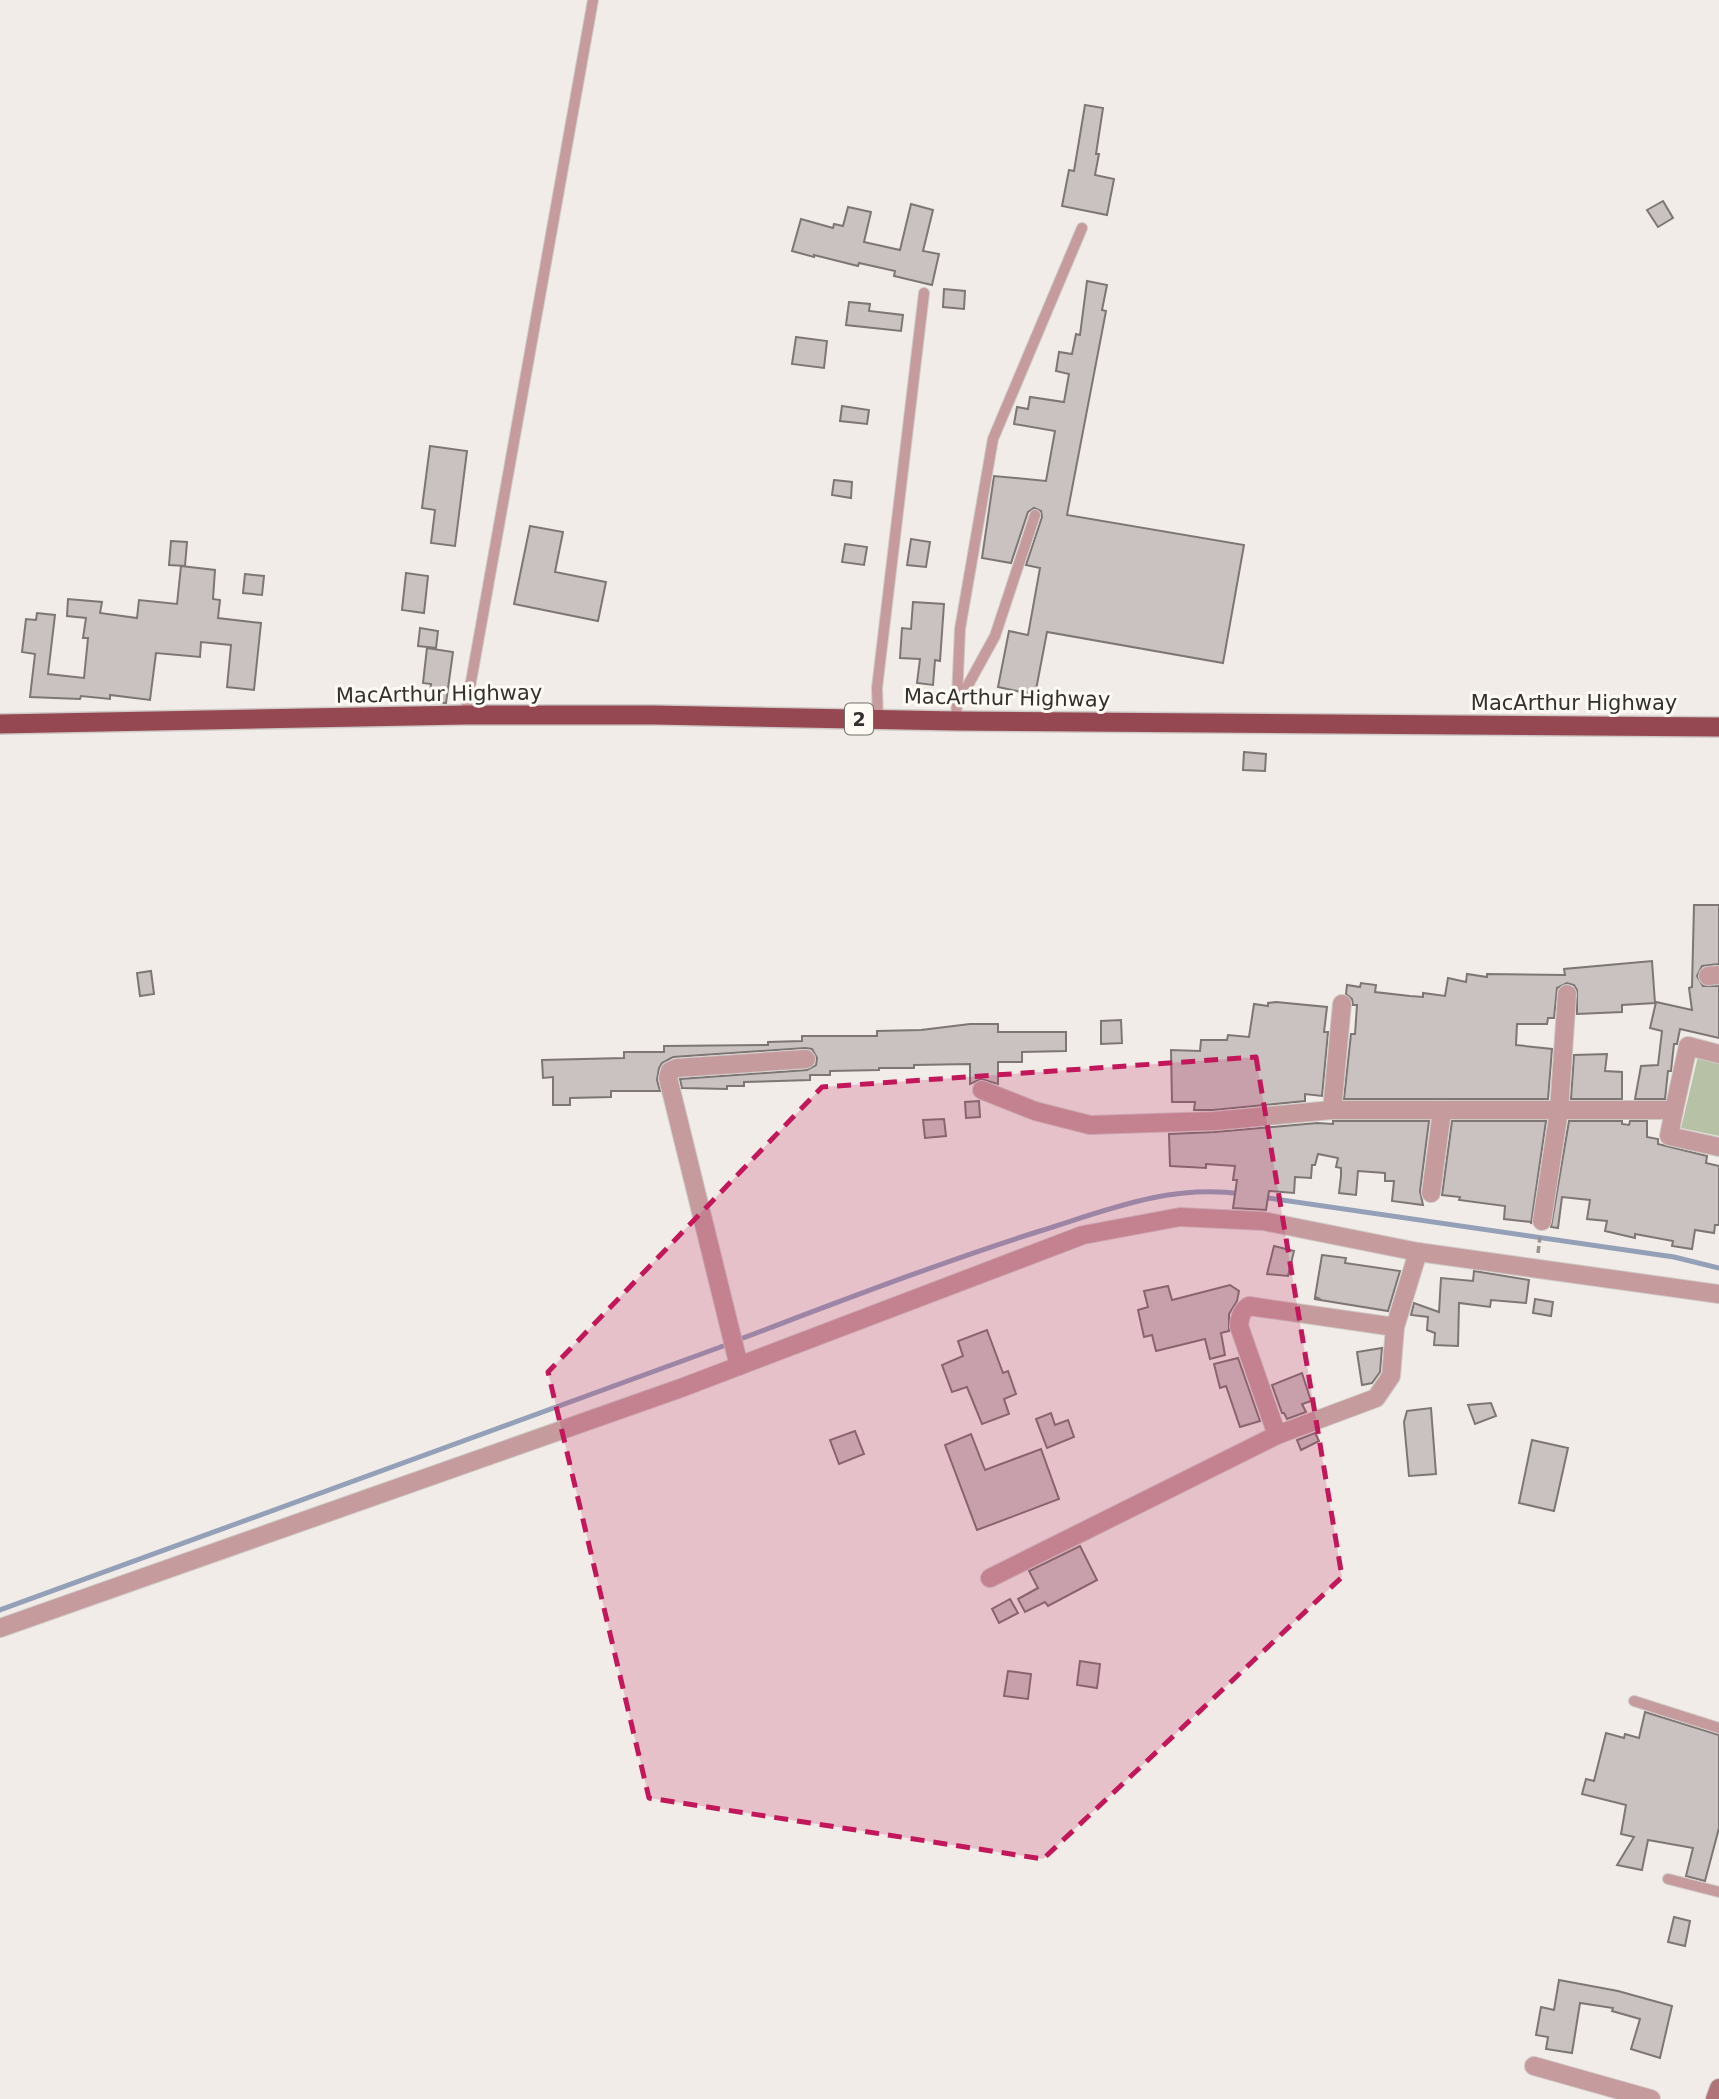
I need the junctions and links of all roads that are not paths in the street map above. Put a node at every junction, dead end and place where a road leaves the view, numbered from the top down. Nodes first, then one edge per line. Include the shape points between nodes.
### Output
1 (593, 0) edge
2 (1082, 228) dead end
3 (924, 293) dead end
4 (1035, 515) dead end
5 (956, 714) junction
6 (465, 715) junction
7 (878, 719) junction
8 (0, 724) edge
9 (1719, 727) edge
10 (1567, 994) dead end
11 (1342, 1004) dead end
12 (1719, 1054) edge
13 (806, 1059) dead end
14 (982, 1090) dead end
15 (1332, 1110) junction
16 (1675, 1110) junction
17 (1442, 1111) junction
18 (1559, 1111) junction
19 (1719, 1147) edge
20 (1431, 1193) dead end
21 (1542, 1221) road end
22 (1418, 1252) junction
23 (1719, 1294) edge
24 (1395, 1327) junction
25 (739, 1366) junction
26 (1277, 1435) junction
27 (990, 1578) dead end
28 (0, 1628) edge
29 (1634, 1701) dead end
30 (1719, 1728) edge
31 (1668, 1880) dead end
32 (1719, 1892) edge
33 (1534, 2066) dead end
34 (1719, 2088) edge
35 (1651, 2099) edge
36 (1715, 2099) edge

1 - 6 lane
2 - 5 lane via 993,439 960,629
3 - 7 lane via 877,688
4 - 5 lane via 995,636
5 - 7 highway, MacArthur Highway / 2
5 - 9 highway, MacArthur Highway / 2
6 - 7 highway, MacArthur Highway / 2
6 - 8 highway, MacArthur Highway / 2
10 - 18 street
11 - 15 street
12 - 16 street via 1688,1046
13 - 25 street via 677,1068 668,1078
14 - 15 street via 1035,1111 1090,1125 1214,1121
15 - 17 street
16 - 18 street
16 - 19 street via 1669,1136
17 - 18 street
17 - 20 street
18 - 21 street
22 - 23 street
22 - 24 street
22 - 25 street via 1263,1221 1180,1217 1083,1235
24 - 26 street via 1391,1376 1376,1398
24 - 26 street via 1250,1306 1245,1309 1239,1326
25 - 28 street
26 - 27 street
29 - 30 lane
31 - 32 lane
33 - 35 street
34 - 36 main road

